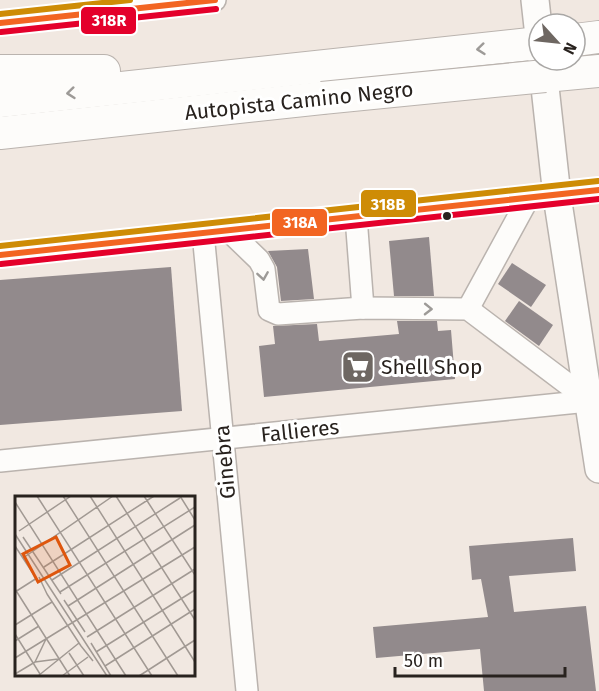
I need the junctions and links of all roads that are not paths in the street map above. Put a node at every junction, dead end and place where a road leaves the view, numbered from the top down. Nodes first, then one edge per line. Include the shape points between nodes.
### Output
1 (215, 0) edge
2 (67, 8) edge
3 (0, 23) edge
4 (527, 44) edge
5 (599, 70) edge
6 (0, 71) edge
7 (543, 72) edge
8 (276, 73) junction
9 (0, 100) edge
10 (127, 120) junction
11 (0, 133) edge
12 (0, 145) edge
13 (599, 190) edge
14 (557, 196) junction
15 (528, 199) junction
16 (356, 217) junction
17 (230, 231) junction
18 (203, 233) junction
19 (0, 255) edge
20 (363, 308) junction
21 (468, 309) junction
22 (595, 401) edge
23 (223, 439) junction
24 (0, 461) edge
25 (599, 469) edge
26 (247, 691) edge

1 - 2 street
2 - 3 street
4 -> 8 highway, Autopista Camino Negro
5 - 10 highway, Autopista Camino Negro, bridge
6 - 8 highway
7 - 14 main road
8 -> 9 highway, Autopista Camino Negro
10 - 11 highway, Autopista Camino Negro
10 - 12 highway
13 - 14 street
14 - 15 street
14 - 22 main road
15 - 16 street
15 - 21 street
16 - 17 street
16 - 20 street
17 - 18 street
17 -> 20 street via 264,269 268,310 278,314
18 - 19 street
18 - 23 street, Ginebra
20 -> 21 street
21 - 22 street
22 - 23 street, Fallieres
22 - 25 main road
23 - 24 street, Fallieres
23 - 26 street, Ginebra

